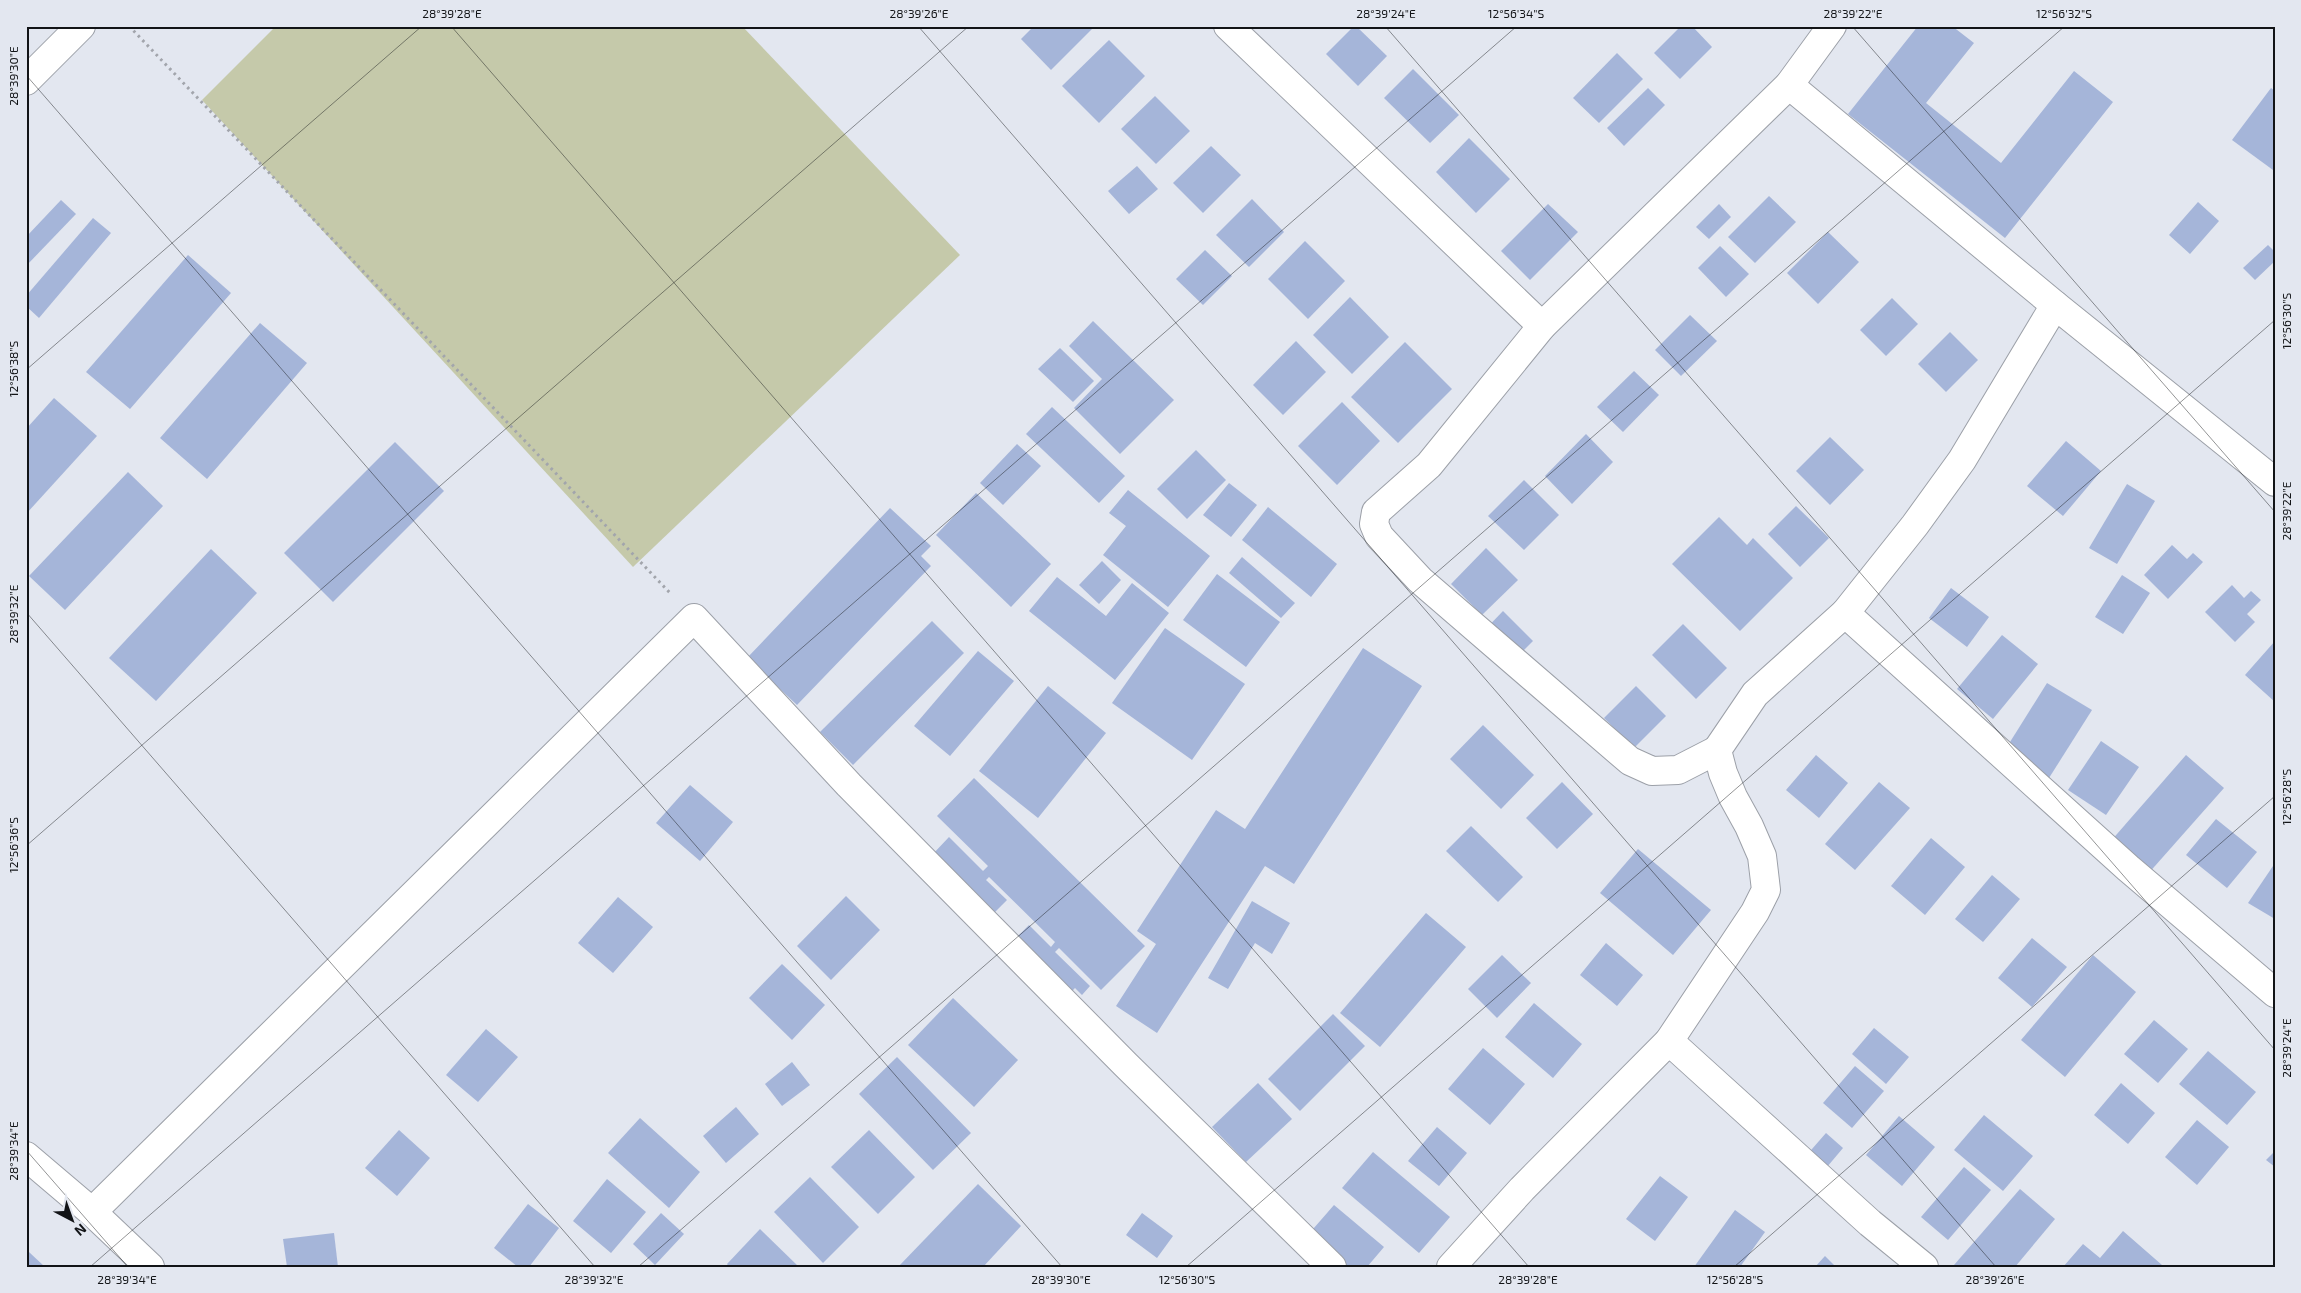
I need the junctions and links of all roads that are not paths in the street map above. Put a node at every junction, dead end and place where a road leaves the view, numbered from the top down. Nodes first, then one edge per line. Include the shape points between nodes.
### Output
1 (80, 26) edge
2 (1228, 26) edge
3 (1818, 31) edge
4 (26, 81) edge
5 (1789, 85) junction
6 (2055, 306) junction
7 (1542, 326) junction
8 (2275, 482) edge
9 (1845, 613) junction
10 (1717, 750) junction
11 (2275, 993) edge
12 (1669, 1041) junction
13 (26, 1156) edge
14 (92, 1212) junction
15 (150, 1267) edge
16 (1332, 1267) edge
17 (1451, 1267) edge
18 (1924, 1267) edge

1 - 4 street
2 - 7 street
3 - 5 street
5 - 6 street
5 - 7 street
6 - 8 street
6 - 9 street via 1962,460
7 - 10 street via 1429,465 1376,512 1374,524 1379,536 1420,580 1630,762 1652,771 1678,770
9 - 10 street via 1755,694
9 - 11 street via 2128,868
10 - 12 street via 1722,772 1762,856 1766,890 1750,920
12 - 17 street via 1522,1189
12 - 18 street via 1870,1223
13 - 14 street
14 - 15 street
14 - 16 street via 694,618 849,785 1126,1065

